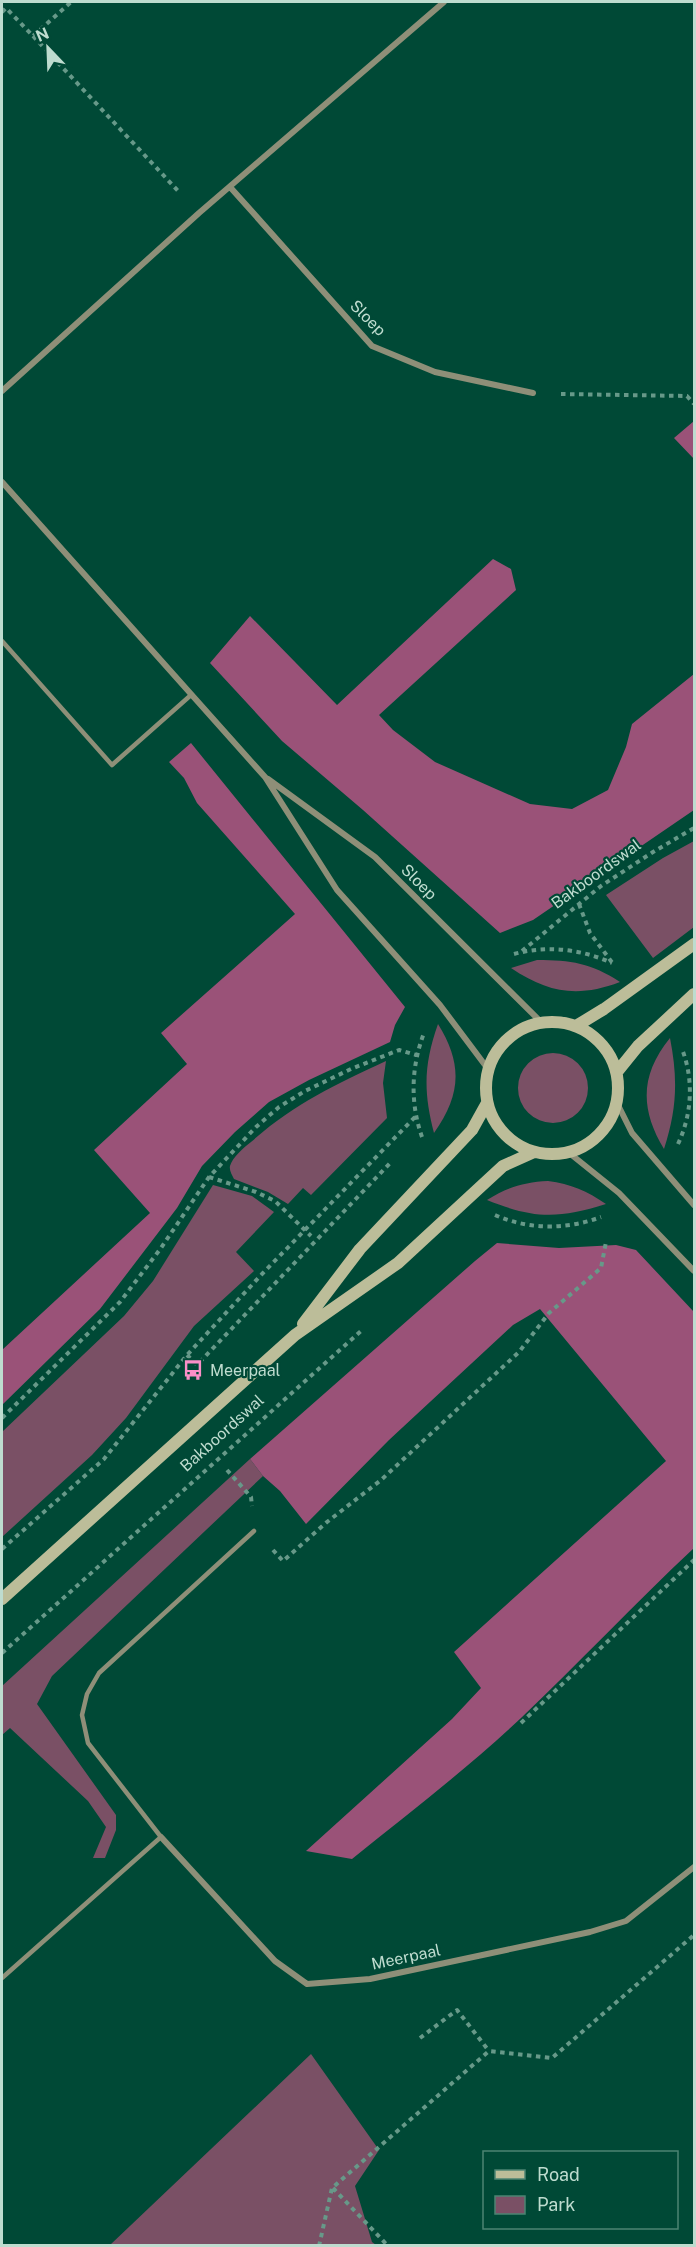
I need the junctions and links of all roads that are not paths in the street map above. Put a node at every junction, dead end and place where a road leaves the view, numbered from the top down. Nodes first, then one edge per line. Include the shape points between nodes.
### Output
1 (444, 2) edge
2 (230, 187) junction
3 (2, 391) edge
4 (533, 393) road end
5 (2, 482) edge
6 (2, 641) edge
7 (191, 695) junction
8 (265, 777) junction
9 (694, 944) edge
10 (694, 994) edge
11 (541, 1022) junction
12 (576, 1026) junction
13 (488, 1069) junction
14 (617, 1072) junction
15 (487, 1103) junction
16 (617, 1103) junction
17 (534, 1152) junction
18 (568, 1152) junction
19 (694, 1205) edge
20 (694, 1271) edge
21 (295, 1335) junction
22 (254, 1531) road end
23 (2, 1599) edge
24 (161, 1837) junction
25 (694, 1867) edge
26 (2, 1978) edge

1 - 2 street
2 - 3 street
2 - 4 street, Sloep via 372,346 435,372
5 - 7 street, Sloep
6 - 7 lane via 112,765
7 - 8 street, Sloep
8 - 11 street, Sloep via 375,857
8 - 13 street, Sloep via 337,890 440,1005
9 - 12 main road
10 - 14 main road via 638,1046
11 - 12 main road
11 - 13 main road via 508,1038
12 - 14 main road via 588,1031 607,1049
13 - 15 main road
14 - 16 main road
15 - 17 main road via 499,1128 521,1147
15 - 21 main road, Bakboordswal via 472,1130 360,1249
16 - 18 main road via 605,1129 595,1139
16 - 19 street via 632,1133
17 - 18 main road
17 - 21 main road, Bakboordswal via 503,1166 398,1263
18 - 20 street via 619,1192
21 - 23 main road, Bakboordswal
22 - 24 lane, Meerpaal via 99,1673 87,1694 82,1715 88,1743
24 - 25 street, Meerpaal via 275,1961 307,1984 370,1979 590,1932 626,1920
24 - 26 lane

